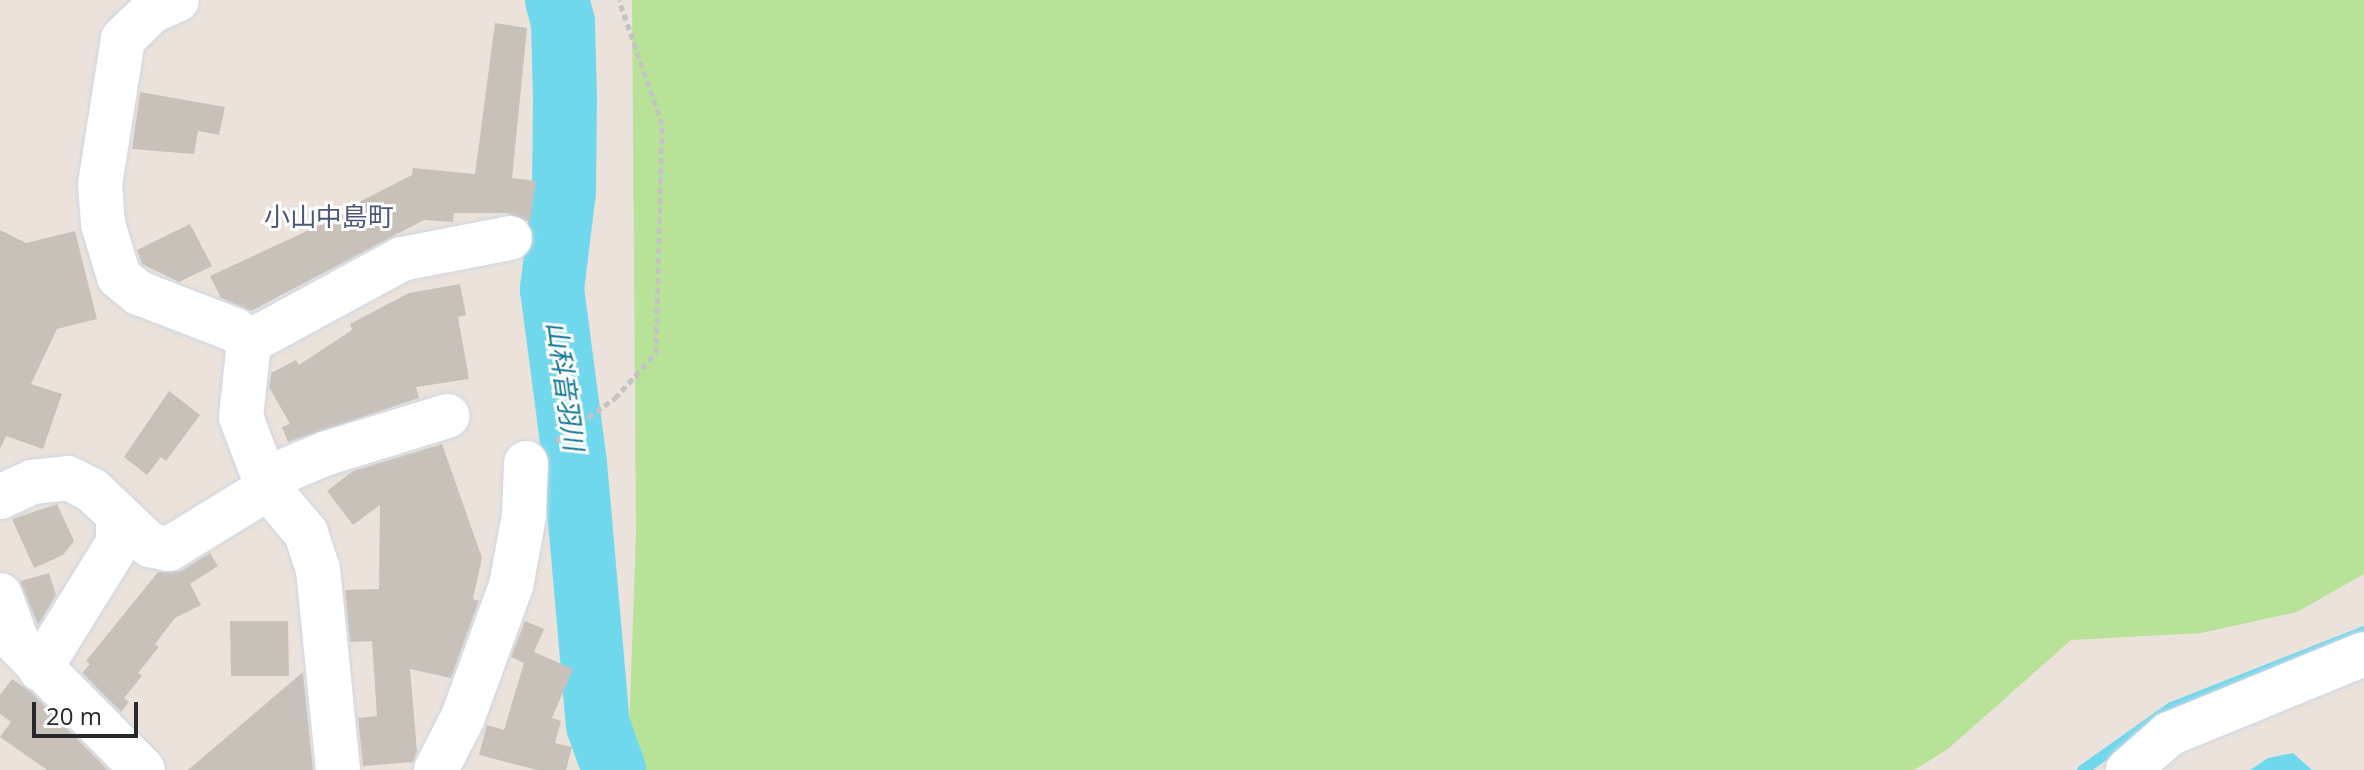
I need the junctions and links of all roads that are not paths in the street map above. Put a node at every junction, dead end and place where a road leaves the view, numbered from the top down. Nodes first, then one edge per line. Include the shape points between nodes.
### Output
1 (177, 0) edge
2 (510, 238) dead end
3 (249, 342) junction
4 (447, 416) dead end
5 (526, 463) road end
6 (267, 484) junction
7 (0, 497) edge
8 (118, 515) junction
9 (0, 595) edge
10 (2364, 654) edge
11 (40, 669) junction
12 (143, 770) edge
13 (338, 770) edge
14 (436, 770) edge
15 (2128, 770) edge

1 - 3 street via 153,10 123,39 100,184 103,224 119,277 139,293 235,330
2 - 3 street via 402,259
3 - 6 street via 241,417
4 - 6 street via 327,453
5 - 14 street via 524,516 511,586 463,717
6 - 8 street via 169,549 150,545
6 - 13 street via 306,533 318,569
7 - 8 street via 32,482 68,478
8 - 11 street via 118,543
9 - 11 street via 18,644
10 - 15 street via 2169,734
11 - 12 street

